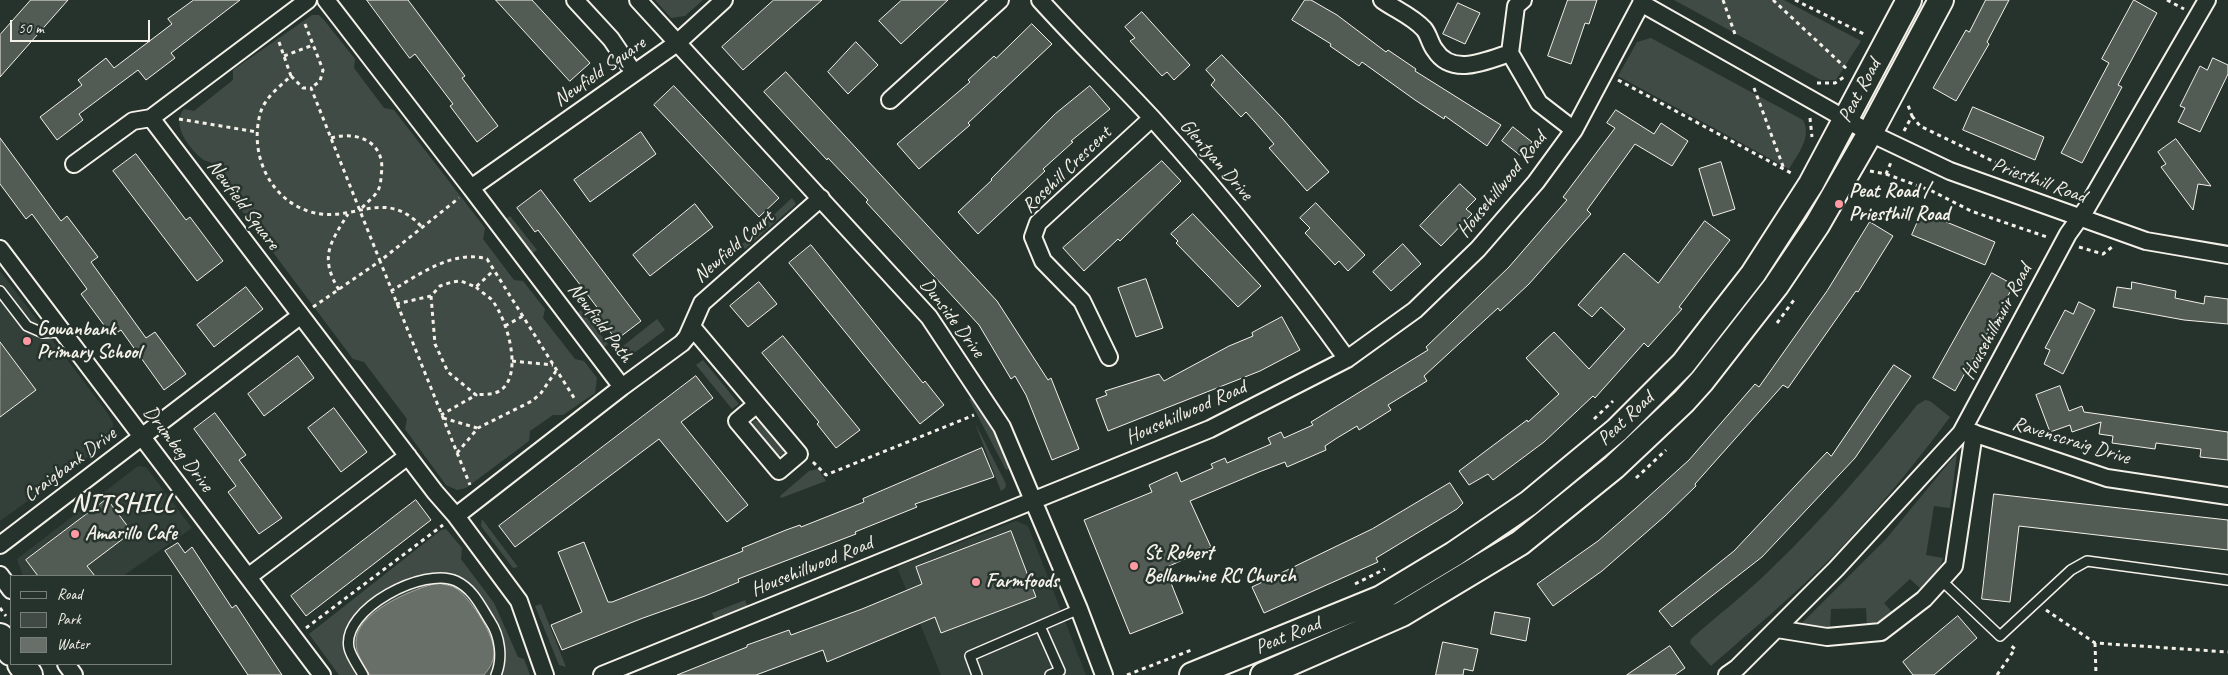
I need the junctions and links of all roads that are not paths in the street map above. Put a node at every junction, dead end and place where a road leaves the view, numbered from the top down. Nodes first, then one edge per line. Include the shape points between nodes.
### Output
1 (326, 0) edge
2 (575, 0) edge
3 (638, 0) edge
4 (724, 0) edge
5 (1000, 0) edge
6 (1382, 0) edge
7 (1523, 0) edge
8 (1909, 0) edge
9 (1941, 0) edge
10 (2207, 0) edge
11 (1642, 2) edge
12 (1047, 3) edge
13 (303, 4) edge
14 (678, 43) junction
15 (1510, 53) junction
16 (634, 73) junction
17 (890, 100) dead end
18 (153, 117) junction
19 (1152, 118) junction
20 (1846, 120) junction
21 (1574, 130) junction
22 (1870, 133) junction
23 (74, 164) dead end
24 (471, 188) junction
25 (821, 198) junction
26 (2078, 218) junction
27 (0, 249) edge
28 (2228, 255) edge
29 (0, 290) edge
30 (300, 316) junction
31 (692, 327) junction
32 (63, 332) junction
33 (1109, 357) dead end
34 (1347, 359) junction
35 (622, 387) junction
36 (757, 404) junction
37 (1969, 432) junction
38 (142, 437) junction
39 (408, 456) junction
40 (2228, 496) edge
41 (1034, 500) junction
42 (456, 516) junction
43 (0, 546) edge
44 (0, 575) edge
45 (248, 577) junction
46 (1941, 580) junction
47 (2228, 580) edge
48 (10, 589) edge
49 (1079, 609) junction
50 (1040, 626) junction
51 (1777, 629) junction
52 (0, 637) edge
53 (10, 651) edge
54 (22, 665) edge
55 (1734, 673) edge
56 (30, 675) edge
57 (322, 675) edge
58 (363, 675) edge
59 (496, 675) edge
60 (545, 675) edge
61 (602, 675) edge
62 (978, 675) edge
63 (1050, 675) edge
64 (1104, 675) edge
65 (1192, 675) edge
66 (1263, 675) edge

1 - 24 street
2 - 16 street via 611,39
3 - 14 street, Dunside Drive
4 - 14 street, Newfield Square
5 - 17 street
6 - 15 street via 1411,17 1425,30 1435,51 1453,65 1473,64
7 - 15 street via 1516,6
8 - 20 street, Peat Road
9 - 22 street, Peat Road
10 - 26 street, Househillmuir Road
11 - 20 street, Priesthill Road
11 - 21 street, Househillwood Road
12 - 19 street, Glentyan Drive
13 - 18 street
14 - 16 street, Newfield Square
14 - 25 street, Dunside Drive
15 - 21 street via 1539,103
16 - 24 street, Newfield Square
18 - 23 street via 133,122
18 - 30 street, Newfield Square
19 - 33 street, Rosehill Crescent via 1038,223 1033,237 1043,261 1082,300
19 - 34 street, Glentyan Drive via 1296,288
20 - 22 street, Priesthill Road
20 - 65 street, Peat Road via 1811,184 1752,274 1683,364 1617,430 1529,503 1454,554 1380,598
21 - 34 street, Househillwood Road via 1536,182 1478,249 1415,310
22 - 26 street, Priesthill Road via 1950,171
22 - 66 street, Peat Road via 1817,225 1776,286 1702,381 1614,467 1520,543 1454,584 1402,614
24 - 35 street, Newfield Path
25 - 31 street, Newfield Court via 702,303
25 - 41 street, Dunside Drive via 929,317 1002,428
26 - 28 street, Priesthill Road via 2146,241
26 - 37 street, Househillmuir Road
27 - 32 street, Drumbeg Drive
29 - 32 lane via 27,326 43,333
30 - 38 street
30 - 39 street
31 - 35 street, Newfield Court via 682,343
31 - 36 street
32 - 38 street, Drumbeg Drive
34 - 41 street, Househillwood Road via 1210,429
35 - 42 street, Newfield Path
36 - 36 street via 799,454 779,471 737,421
37 - 40 street, Ravenscraig Drive via 2107,478
37 - 46 street, Househillmuir Road via 1954,566
37 - 51 street, Househillmuir Road
38 - 43 street, Craigbank Drive
38 - 45 street, Drumbeg Drive
39 - 42 street
39 - 45 street
41 - 49 street, Dunside Drive
41 - 61 street, Househillwood Road
42 - 60 street via 519,601
44 - 48 street
45 - 57 street, Drumbeg Drive
46 - 47 lane via 2000,636 2071,570 2086,561
46 - 51 street, Househillmuir Road via 1924,599 1881,632 1827,638
49 - 50 lane
49 - 64 street, Dunside Drive
50 - 62 lane via 970,656
50 - 63 lane via 1060,671
51 - 55 street, Househillmuir Road
52 - 53 main road
54 - 56 main road
58 - 59 lane via 349,648 352,627 362,613 388,594 426,578 440,576 472,592 496,630 501,663

